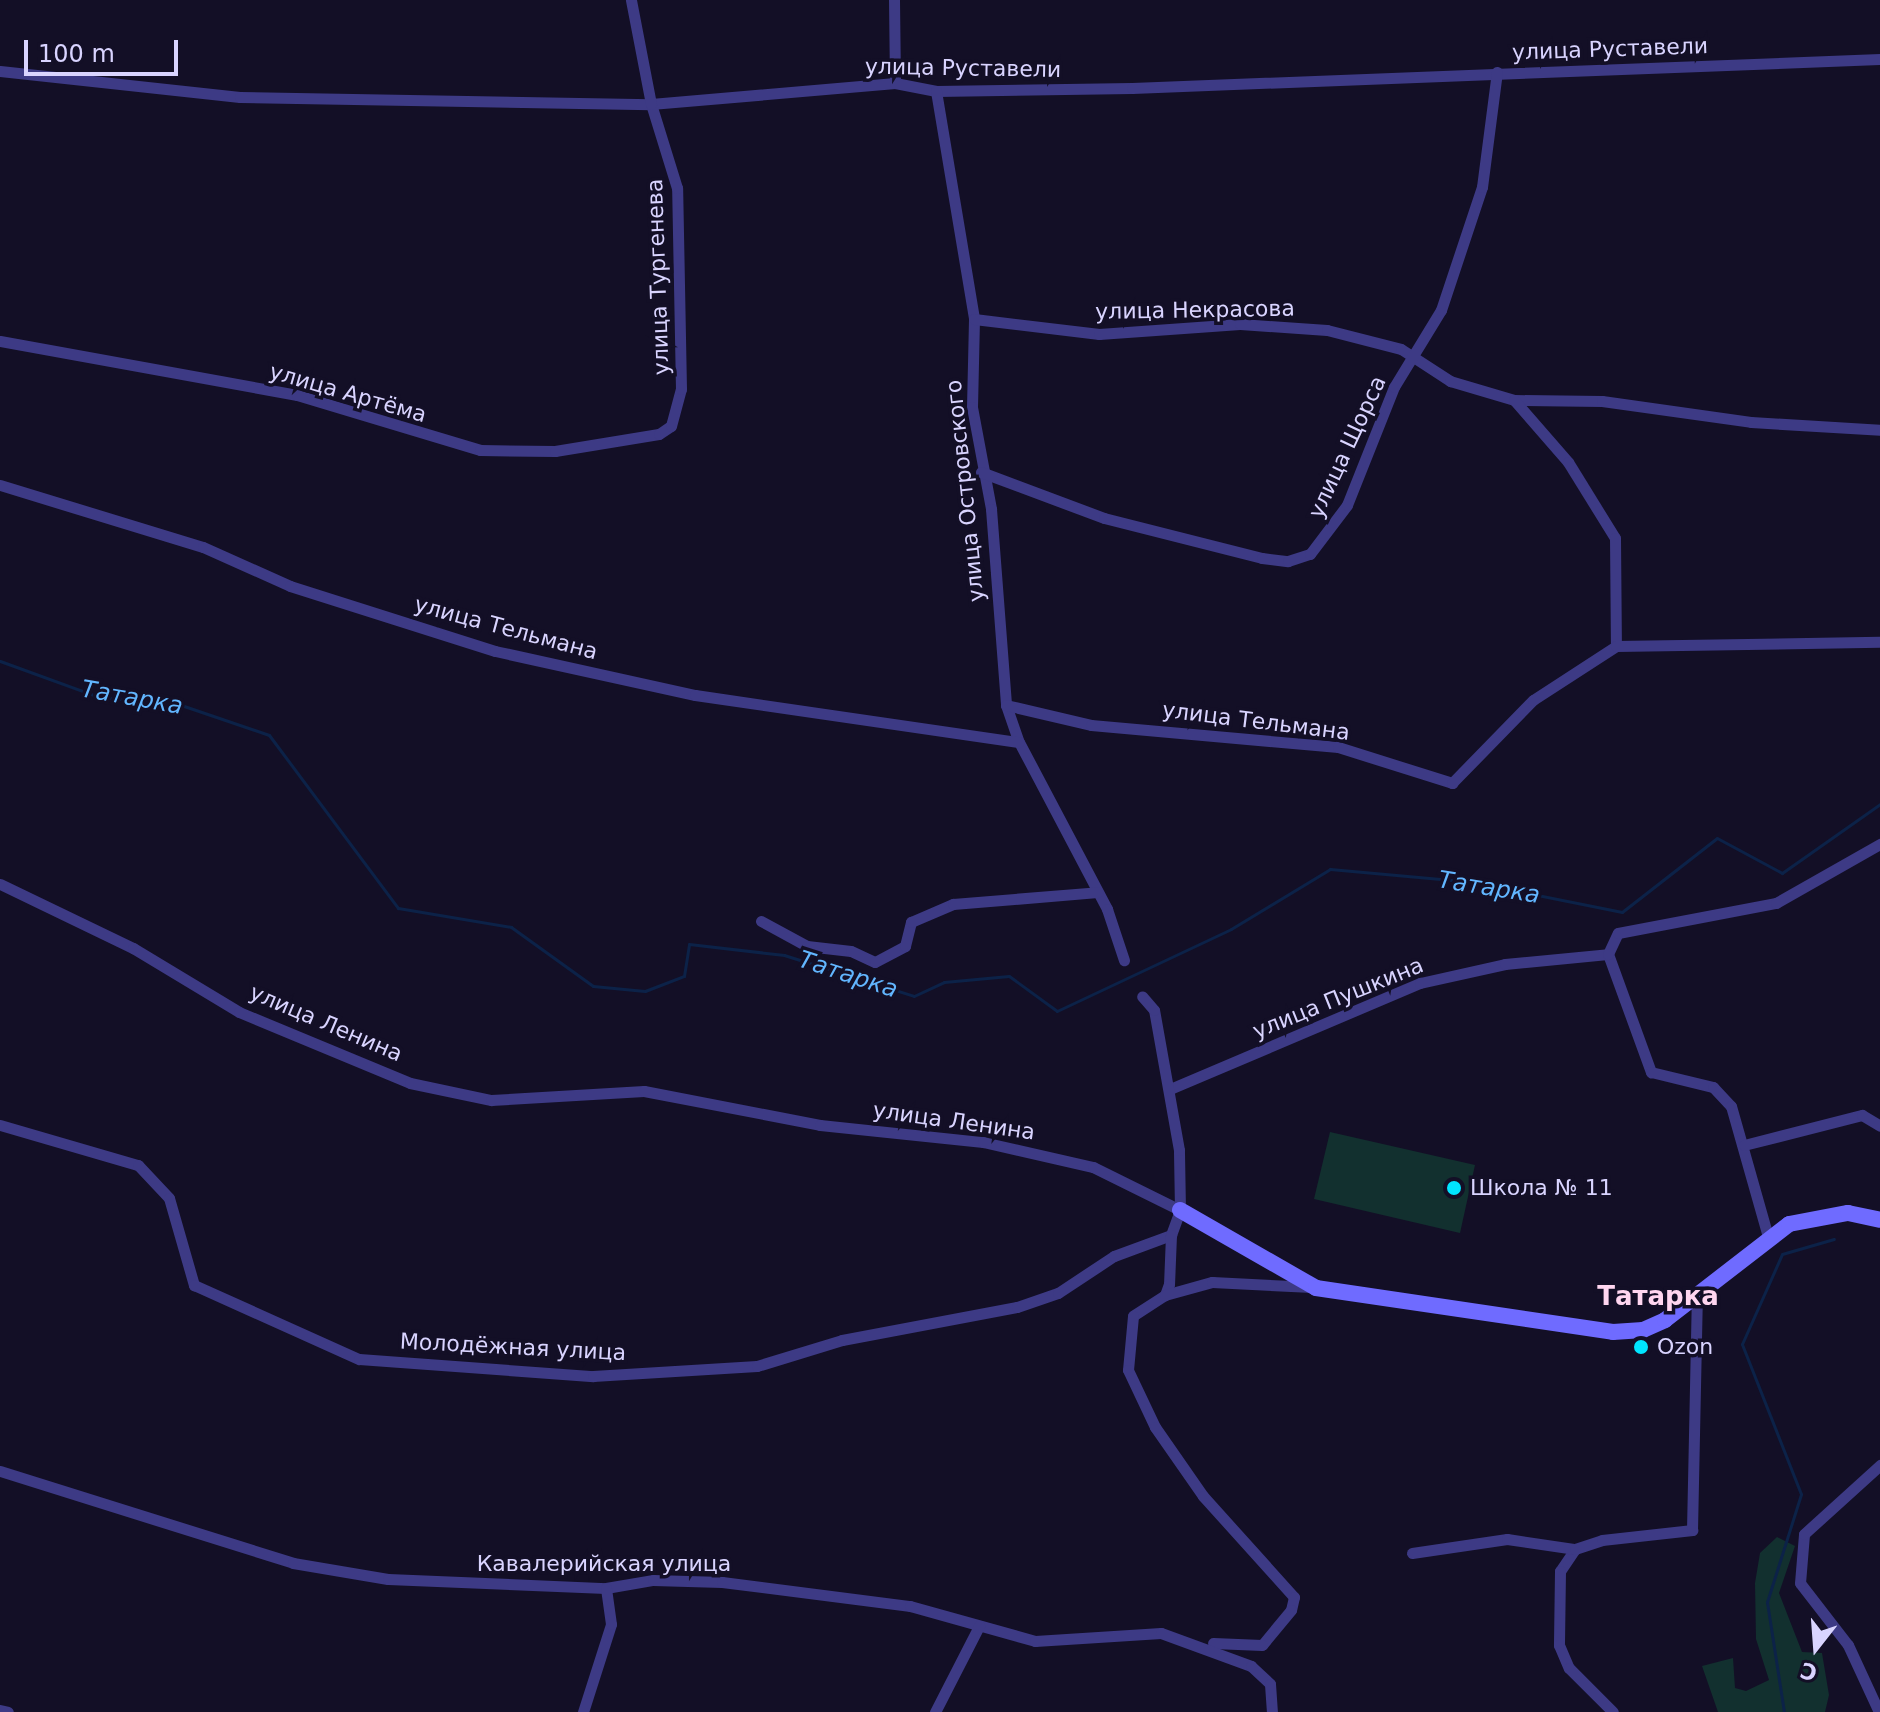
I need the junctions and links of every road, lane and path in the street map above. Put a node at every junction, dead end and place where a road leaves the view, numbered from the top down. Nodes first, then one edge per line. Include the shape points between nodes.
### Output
1 (631, 0) edge
2 (894, 0) edge
3 (1880, 59) edge
4 (0, 71) edge
5 (1497, 72) junction
6 (895, 83) junction
7 (936, 91) junction
8 (651, 104) junction
9 (974, 319) junction
10 (0, 341) edge
11 (1415, 360) junction
12 (1514, 400) junction
13 (675, 415) joint
14 (1880, 430) edge
15 (981, 472) junction
16 (0, 485) edge
17 (1880, 642) edge
18 (1616, 646) junction
19 (1006, 705) junction
20 (1019, 742) junction
21 (1880, 844) edge
22 (0, 884) edge
23 (1098, 892) junction
24 (761, 921) dead end
25 (1608, 954) junction
26 (1124, 960) dead end
27 (1142, 996) dead end
28 (1170, 1089) junction
29 (0, 1125) edge
30 (1880, 1126) edge
31 (1744, 1145) junction
32 (1180, 1210) junction
33 (1880, 1220) edge
34 (1171, 1235) junction
35 (1768, 1237) junction
36 (1316, 1288) junction
37 (1165, 1295) junction
38 (1697, 1297) junction
39 (1880, 1465) edge
40 (0, 1471) edge
41 (1575, 1549) junction
42 (1412, 1553) dead end
43 (606, 1588) junction
44 (979, 1626) junction
45 (1196, 1642) junction
46 (0, 1710) edge
47 (8, 1712) edge
48 (583, 1712) edge
49 (935, 1712) edge
50 (1272, 1712) edge
51 (1613, 1712) edge
52 (1879, 1712) edge

1 - 8 street, улица Тургенева
2 - 6 street
3 - 5 street, улица Руставели
4 - 8 street, улица Руставели via 240,97
5 - 7 street, улица Руставели
5 - 11 street, улица Щорса via 1482,187 1441,310
6 - 7 street, улица Руставели
6 - 8 street, улица Руставели
7 - 9 street, улица Островского
8 - 13 street, улица Тургенева via 677,188 684,342
9 - 11 street, улица Некрасова via 1099,334 1288,325 1373,341
9 - 15 street, улица Островского via 972,407
10 - 13 street, улица Артёма via 297,395 480,450 525,454 644,439 671,426
11 - 12 street, улица Некрасова via 1450,381
11 - 15 street, улица Щорса via 1394,387 1347,505 1310,554 1288,561 1104,518
12 - 14 street, улица Некрасова via 1602,401 1751,422
12 - 18 street via 1568,462 1615,538
15 - 19 street, улица Островского via 991,509
16 - 20 street, улица Тельмана via 203,547 290,586 495,651 695,695 863,715
17 - 18 street
18 - 19 street, улица Тельмана via 1533,700 1452,783 1338,747 1091,725
19 - 20 street, улица Островского
20 - 23 street, улица Островского
21 - 25 street via 1776,903 1618,933
22 - 32 street, улица Ленина via 133,948 239,1012 410,1083 491,1100 644,1091 820,1125 983,1142 1093,1167
23 - 24 street via 953,904 911,922 905,946 875,962 851,951 807,946
23 - 26 street, улица Островского
25 - 28 street, улица Пушкина via 1505,964 1420,983
25 - 31 street via 1651,1072 1722,1093
27 - 28 street via 1154,1010
28 - 32 street
29 - 34 street, Молодёжная улица via 138,1165 169,1198 194,1285 359,1359 593,1376 757,1366 842,1340 1017,1307 1058,1293 1114,1256
30 - 31 street via 1862,1115
31 - 35 street
32 - 34 street
32 - 36 street, улица Ленина
33 - 35 street, улица Ленина via 1824,1215
34 - 37 street via 1173,1268
35 - 38 street, улица Ленина
36 - 37 street via 1212,1282
36 - 38 street, улица Ленина via 1613,1332 1643,1330
37 - 45 street via 1141,1306 1128,1331 1128,1370 1135,1390 1203,1496 1295,1604 1262,1645
38 - 41 street via 1692,1530 1602,1540
39 - 52 street via 1804,1534 1800,1583 1848,1645 1872,1685
40 - 43 street, Кавалерийская улица via 293,1563 388,1579
41 - 42 street via 1507,1539
41 - 51 street via 1560,1571 1559,1645 1569,1668
43 - 44 street, Кавалерийская улица via 653,1580 722,1582 910,1606
43 - 48 street via 611,1624
44 - 45 street, Кавалерийская улица via 1035,1641 1161,1633
44 - 49 street
45 - 50 street, Кавалерийская улица via 1259,1673 1274,1695
46 - 47 street

